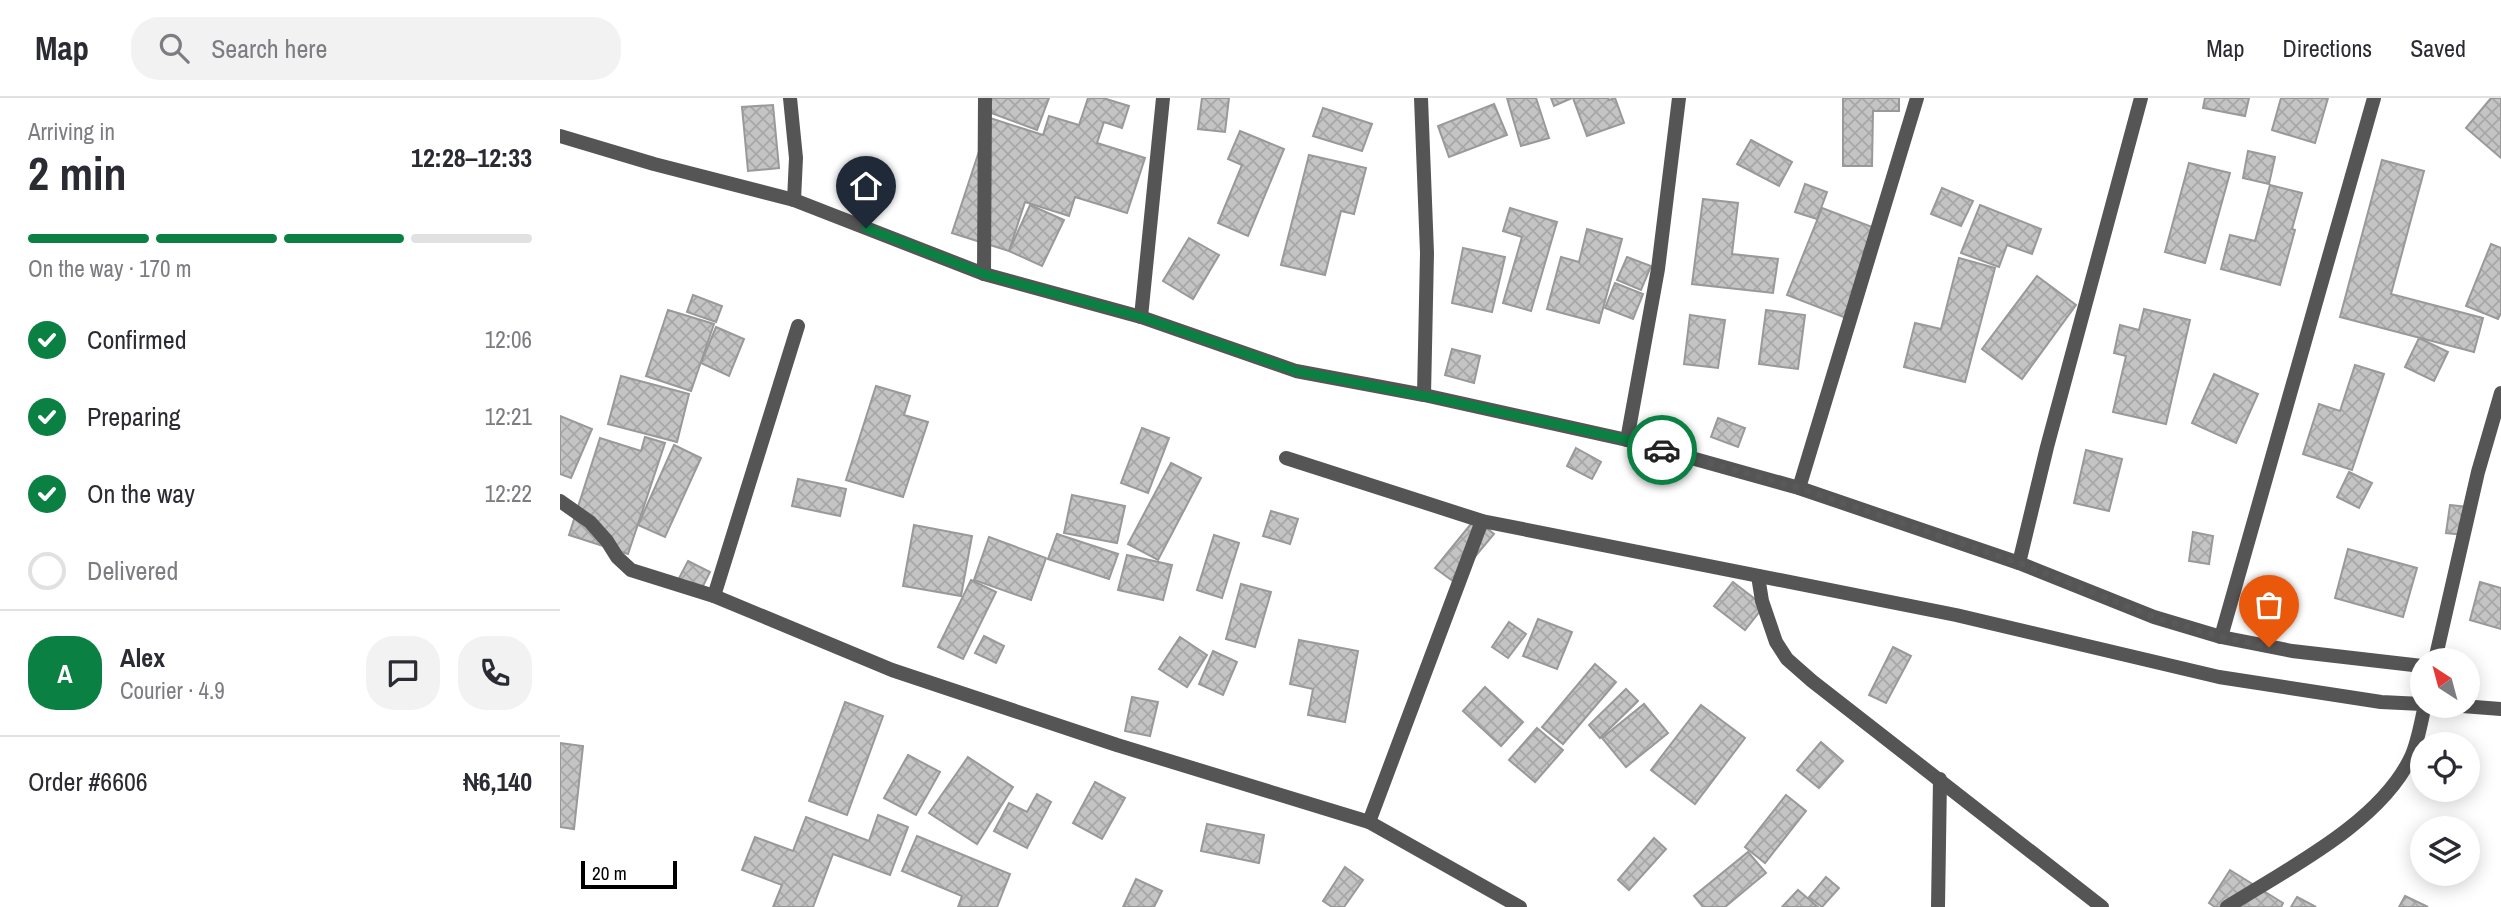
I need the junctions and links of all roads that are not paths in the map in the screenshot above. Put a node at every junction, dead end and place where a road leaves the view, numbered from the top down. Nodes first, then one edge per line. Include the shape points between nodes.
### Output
1 (790, 98) edge
2 (985, 98) edge
3 (1163, 98) edge
4 (1421, 98) edge
5 (1679, 98) edge
6 (1917, 98) edge
7 (2141, 98) edge
8 (2374, 98) edge
9 (560, 136) edge
10 (794, 200) junction
11 (984, 274) junction
12 (1141, 317) junction
13 (798, 326) dead end
14 (2501, 393) edge
15 (1424, 396) junction
16 (1628, 440) junction
17 (1286, 458) dead end
18 (1799, 488) junction
19 (560, 501) edge
20 (1482, 521) junction
21 (2019, 563) junction
22 (1758, 576) junction
23 (714, 596) junction
24 (2221, 637) junction
25 (2438, 648) edge
26 (2410, 665) edge
27 (2410, 704) edge
28 (2480, 707) edge
29 (2501, 709) edge
30 (2420, 718) edge
31 (1940, 779) junction
32 (1369, 822) junction
33 (1520, 907) edge
34 (1938, 907) edge
35 (2102, 907) edge
36 (2227, 907) edge

1 - 10 street via 796,158
2 - 11 street
3 - 12 street
4 - 15 street via 1427,253
5 - 16 street via 1658,269
6 - 18 street
7 - 21 street
8 - 24 street
9 - 10 street
10 - 11 street
11 - 12 street
12 - 15 street via 1296,371
13 - 23 street
14 - 25 street
15 - 16 street
16 - 18 street
17 - 20 street
18 - 21 street
19 - 23 street via 590,522 631,570
20 - 22 street
20 - 32 street
21 - 24 street via 2154,617
22 - 27 street via 1956,615 2218,677
22 - 31 street via 1770,628 1787,659
23 - 32 street via 892,670
24 - 26 street via 2292,652
28 - 29 street
30 - 36 street via 2412,756 2390,790 2347,830
31 - 34 street
31 - 35 street
32 - 33 street

